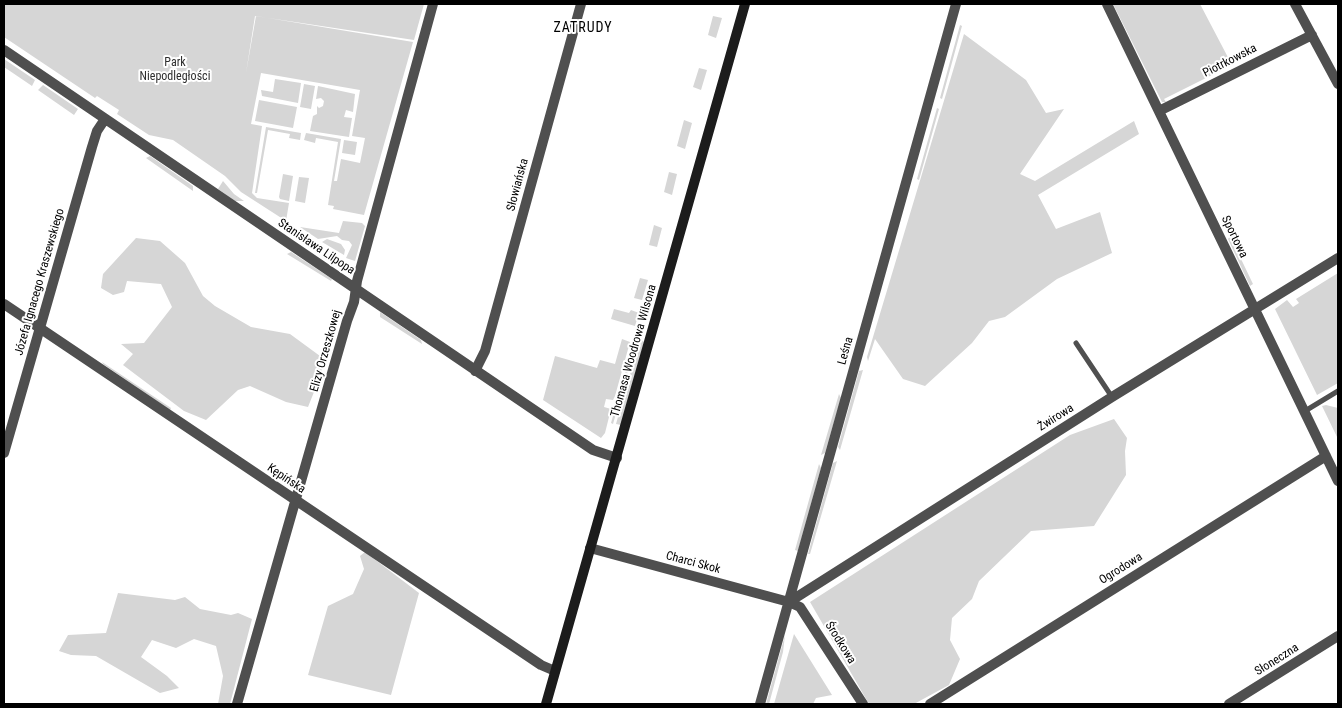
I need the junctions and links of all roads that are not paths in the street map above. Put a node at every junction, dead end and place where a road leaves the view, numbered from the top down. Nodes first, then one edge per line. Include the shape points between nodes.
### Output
1 (433, 4) edge
2 (581, 4) edge
3 (745, 4) edge
4 (956, 4) edge
5 (1107, 4) edge
6 (1296, 4) edge
7 (1312, 35) junction
8 (4, 50) edge
9 (1338, 84) edge
10 (1159, 111) junction
11 (105, 119) junction
12 (1338, 258) edge
13 (356, 289) junction
14 (4, 304) edge
15 (1256, 309) junction
16 (39, 328) junction
17 (1076, 343) dead end
18 (475, 371) junction
19 (1338, 391) edge
20 (1112, 397) junction
21 (1305, 411) junction
22 (4, 453) edge
23 (1326, 456) junction
24 (617, 458) junction
25 (1338, 481) edge
26 (296, 501) junction
27 (590, 548) junction
28 (789, 602) junction
29 (1338, 636) edge
30 (555, 671) junction
31 (237, 704) edge
32 (546, 704) edge
33 (760, 704) edge
34 (863, 704) edge
35 (930, 704) edge
36 (1229, 704) edge

1 - 13 street, Elizy Orzeszkowej
2 - 18 street, Słowiańska via 486,351
3 - 24 street, Thomasa Woodrowa Wilsona
4 - 28 street, Leśna
5 - 10 street, Sportowa
6 - 7 street
7 - 9 street
7 - 10 street, Piotrkowska
8 - 11 street, Stanisława Lilpopa
10 - 15 street, Sportowa
11 - 13 street, Stanisława Lilpopa
11 - 16 street, Józefa Ignacego Kraszewskiego via 95,137
12 - 15 street, Żwirowa
13 - 18 street, Stanisława Lilpopa
13 - 26 street, Elizy Orzeszkowej
14 - 16 street, Kępińska
15 - 20 street, Żwirowa
15 - 21 street, Sportowa
16 - 22 street, Józefa Ignacego Kraszewskiego
16 - 26 street, Kępińska
17 - 20 lane
18 - 24 street, Stanisława Lilpopa via 593,450
19 - 21 lane
20 - 28 street, Żwirowa
21 - 23 street, Sportowa
23 - 25 street, Sportowa
23 - 35 street, Ogrodowa
24 - 27 street, Thomasa Woodrowa Wilsona
26 - 30 street, Kępińska via 541,666
26 - 31 street, Elizy Orzeszkowej
27 - 28 street, Charci Skok
27 - 30 street, Thomasa Woodrowa Wilsona
28 - 33 street, Leśna
28 - 34 street, Środkowa via 805,612
29 - 36 street, Słoneczna
30 - 32 street, Thomasa Woodrowa Wilsona

